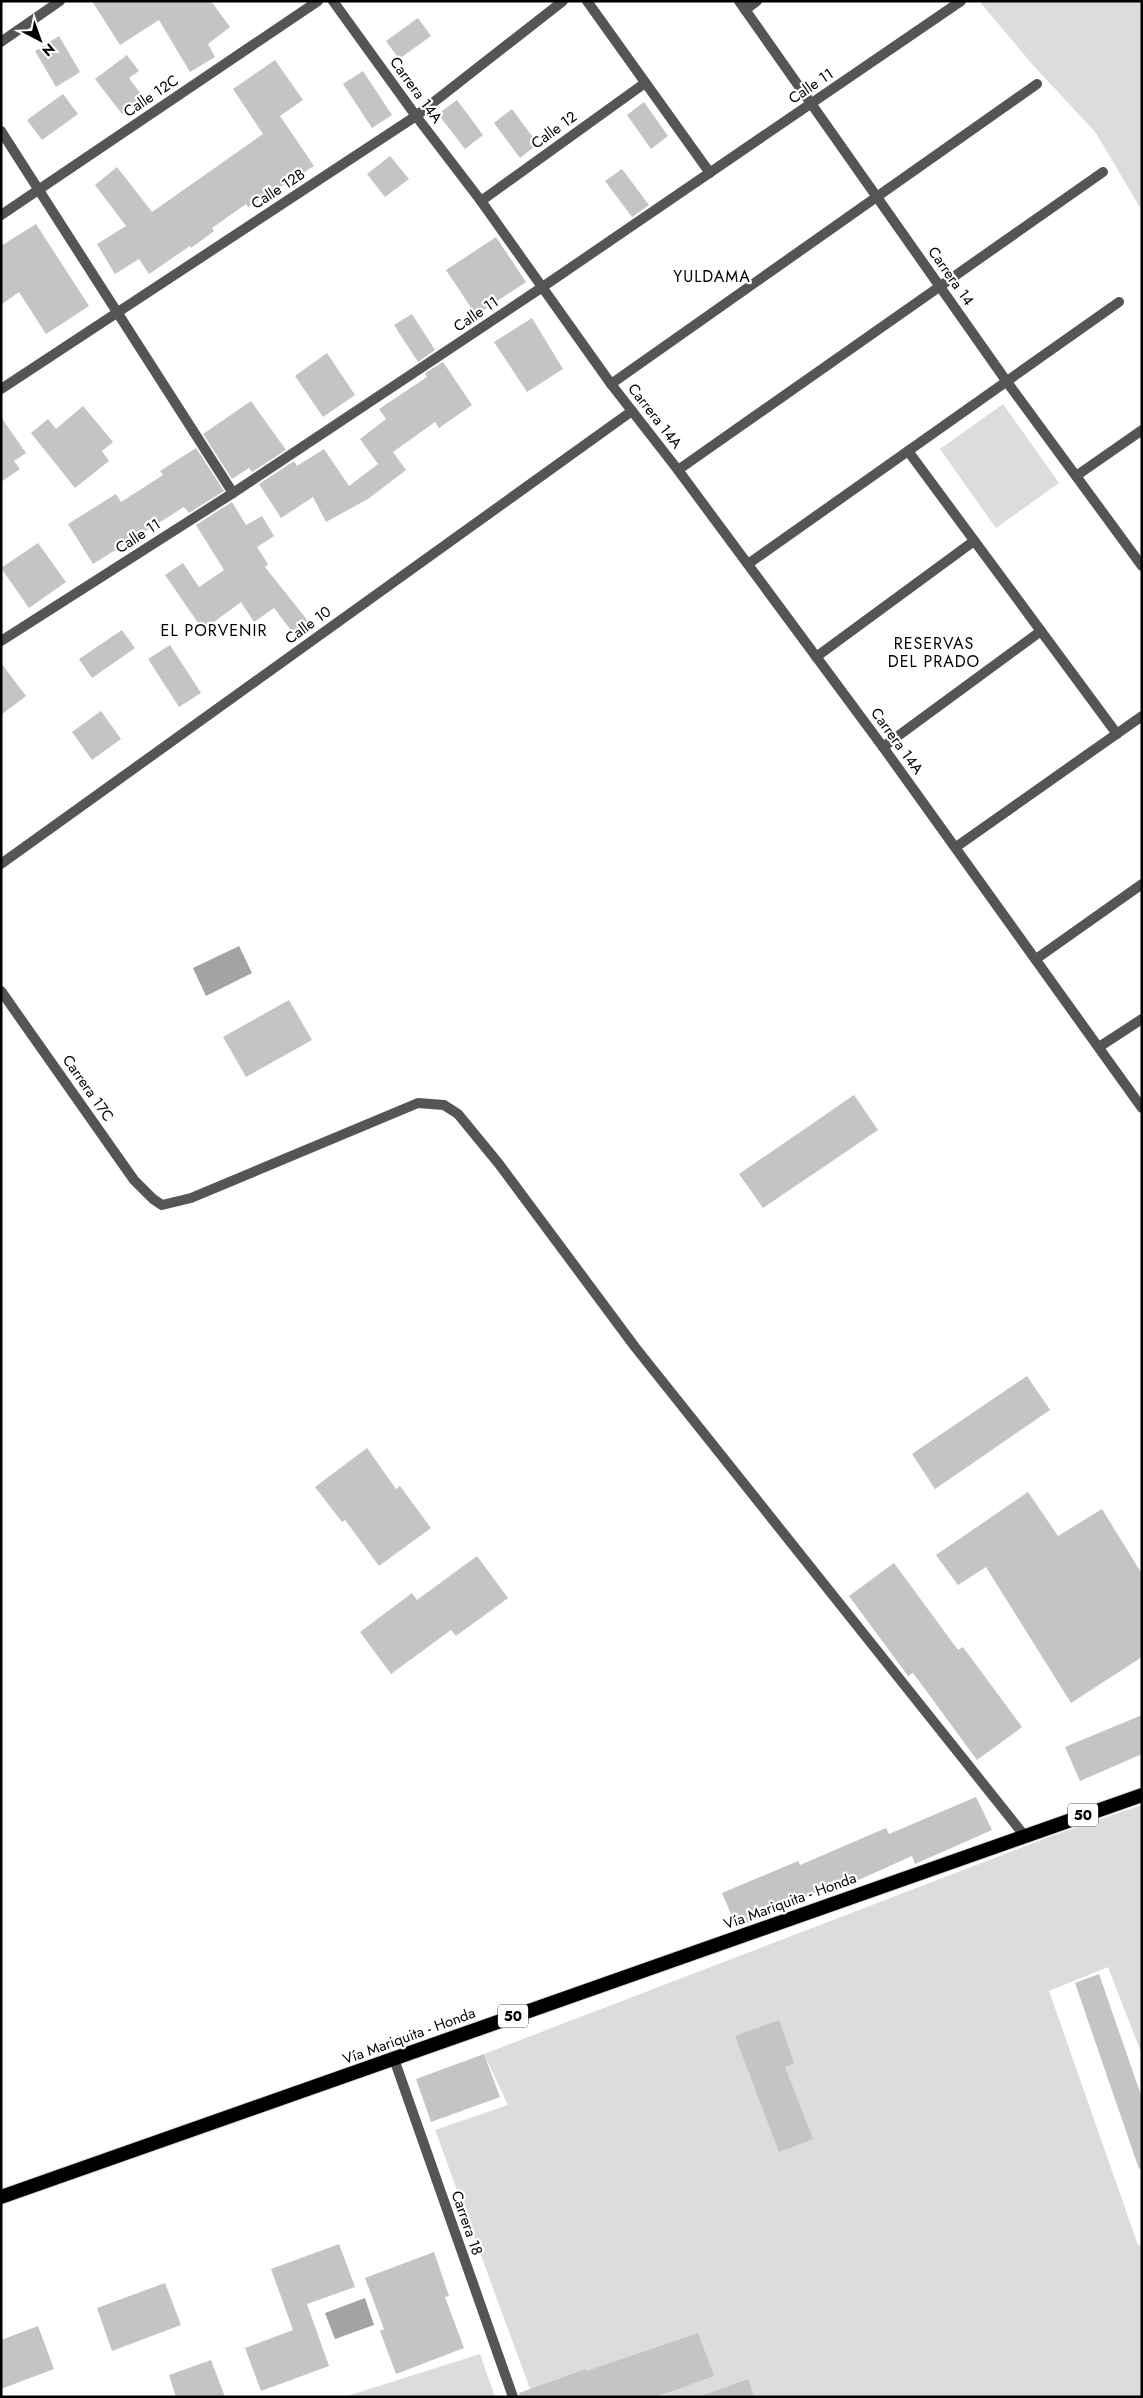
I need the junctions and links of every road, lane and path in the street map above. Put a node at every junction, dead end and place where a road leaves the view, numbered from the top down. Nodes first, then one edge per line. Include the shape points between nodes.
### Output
1 (60, 1) edge
2 (318, 1) edge
3 (333, 1) edge
4 (563, 1) edge
5 (587, 1) edge
6 (757, 1) edge
7 (961, 1) edge
8 (742, 6) edge
9 (1, 42) edge
10 (645, 83) junction
11 (1038, 84) dead end
12 (810, 105) junction
13 (416, 116) junction
14 (1, 131) edge
15 (1103, 172) dead end
16 (710, 173) junction
17 (39, 190) junction
18 (877, 197) junction
19 (481, 201) junction
20 (1, 215) edge
21 (541, 288) junction
22 (940, 288) junction
23 (1119, 302) dead end
24 (117, 314) junction
25 (1007, 382) junction
26 (611, 384) junction
27 (1, 389) edge
28 (632, 411) junction
29 (1142, 430) edge
30 (908, 451) junction
31 (678, 470) junction
32 (1076, 476) junction
33 (234, 493) junction
34 (974, 541) junction
35 (748, 564) junction
36 (1142, 566) edge
37 (1041, 631) junction
38 (1, 641) edge
39 (816, 657) junction
40 (1142, 716) edge
41 (1117, 734) junction
42 (883, 747) junction
43 (956, 847) junction
44 (1, 864) edge
45 (1142, 884) edge
46 (1036, 959) junction
47 (1, 991) edge
48 (1142, 1019) edge
49 (1098, 1047) junction
50 (1142, 1108) edge
51 (1142, 1795) edge
52 (1024, 1835) junction
53 (394, 2059) junction
54 (1, 2197) edge
55 (513, 2397) edge

1 - 9 street
2 - 17 street, Calle 12C
3 - 13 street, Carrera 14A
4 - 13 street, Calle 12B
5 - 10 street
6 - 8 street
7 - 12 street, Calle 11
8 - 12 street, Carrera 14
10 - 16 street
10 - 19 street, Calle 12
11 - 18 street
12 - 16 street, Calle 11
12 - 18 street, Carrera 14
13 - 19 street, Carrera 14A
13 - 24 street, Calle 12B
14 - 17 street
15 - 22 street
16 - 21 street, Calle 11
17 - 20 street, Calle 12C
17 - 24 street
18 - 22 street, Carrera 14
18 - 26 street
19 - 21 street, Carrera 14A
21 - 26 street, Carrera 14A
21 - 33 street, Calle 11
22 - 25 street, Carrera 14
22 - 31 street
23 - 25 street
24 - 27 street, Calle 12B
24 - 33 street
25 - 30 street
25 - 32 street, Carrera 14
26 - 28 street, Carrera 14A
28 - 31 street, Carrera 14A
28 - 44 street, Calle 10
29 - 32 street
30 - 34 street
30 - 35 street
31 - 35 street, Carrera 14A
32 - 36 street, Carrera 14
33 - 38 street, Calle 11
34 - 37 street
34 - 39 street
35 - 39 street, Carrera 14A
37 - 41 street
37 - 42 street
39 - 42 street, Carrera 14A
40 - 41 street
41 - 43 street
42 - 43 street, Carrera 14A
43 - 46 street, Carrera 14A
45 - 46 street
46 - 49 street, Carrera 14A
47 - 52 street, Carrera 17C via 134,1180 162,1205 191,1198 418,1103 444,1105 458,1114 635,1347
48 - 49 street
49 - 50 street, Carrera 14A
51 - 52 highway, 50
52 - 53 highway, Vía Mariquita - Honda / 50
53 - 54 highway, Vía Mariquita - Honda / 50
53 - 55 street, Carrera 18

